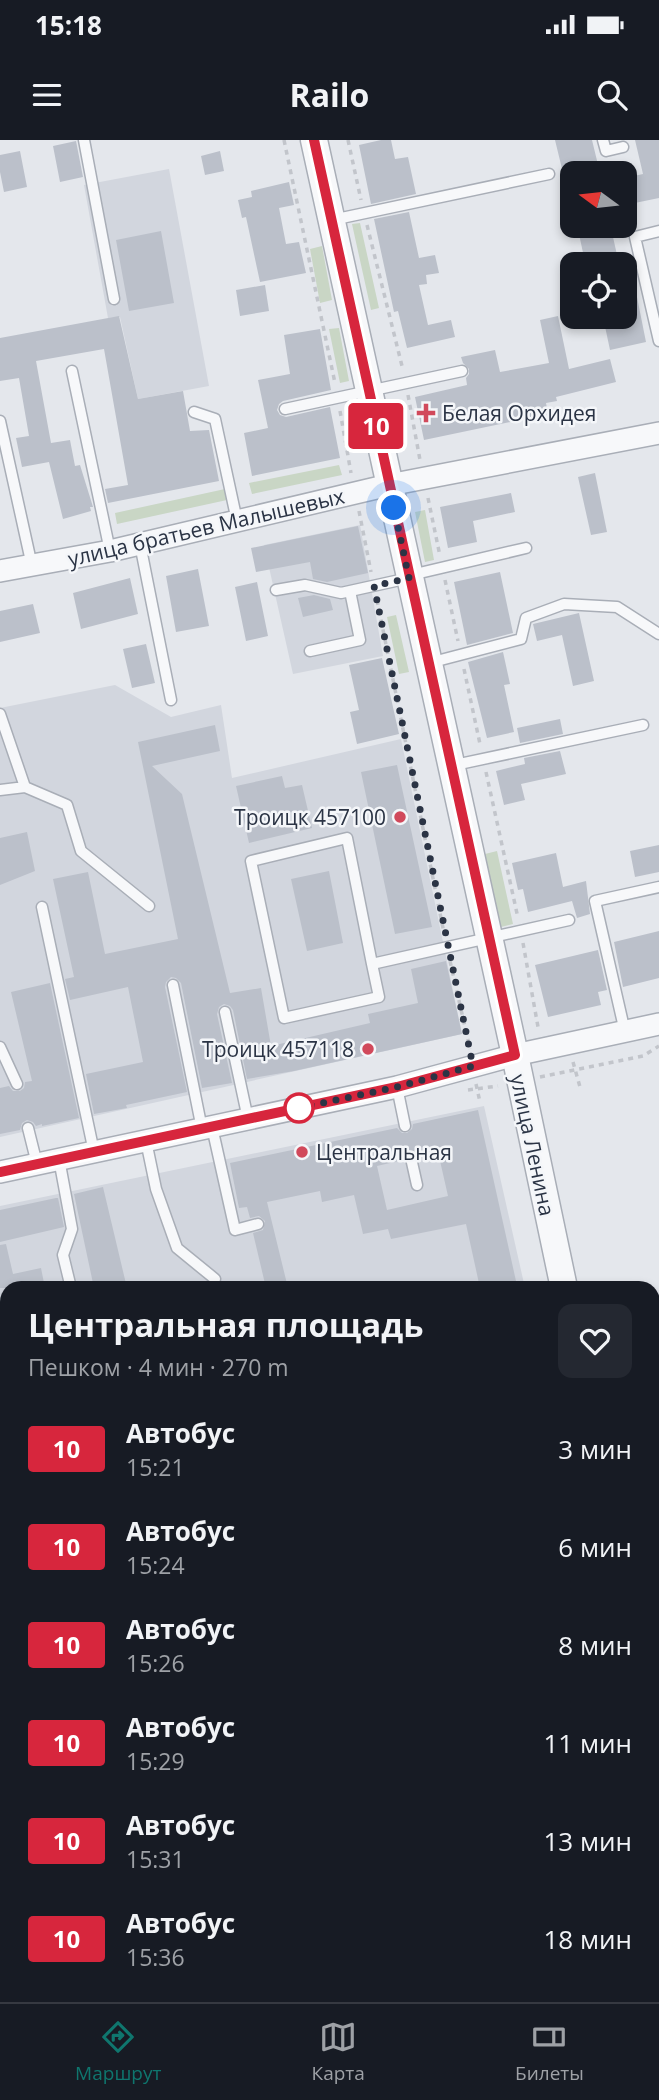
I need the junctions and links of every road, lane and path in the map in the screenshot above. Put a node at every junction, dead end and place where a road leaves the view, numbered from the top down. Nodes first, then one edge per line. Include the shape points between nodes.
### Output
1 (85, 140) edge
2 (284, 140) edge
3 (314, 140) edge
4 (603, 140) edge
5 (623, 147) dead end
6 (549, 174) dead end
7 (332, 220) junction
8 (659, 231) edge
9 (114, 299) dead end
10 (659, 341) edge
11 (72, 371) dead end
12 (462, 371) dead end
13 (369, 391) junction
14 (338, 397) junction
15 (285, 409) dead end
16 (194, 412) dead end
17 (0, 421) edge
18 (659, 433) edge
19 (389, 485) junction
20 (355, 493) junction
21 (237, 521) junction
22 (140, 544) junction
23 (526, 548) dead end
24 (110, 551) junction
25 (32, 566) junction
26 (0, 571) edge
27 (409, 577) junction
28 (374, 586) junction
29 (276, 590) dead end
30 (350, 591) junction
31 (659, 634) edge
32 (310, 651) dead end
33 (428, 663) junction
34 (171, 700) dead end
35 (0, 713) edge
36 (643, 725) dead end
37 (450, 766) junction
38 (24, 787) junction
39 (0, 790) edge
40 (659, 887) edge
41 (149, 906) dead end
42 (42, 907) dead end
43 (569, 920) dead end
44 (488, 939) junction
45 (447, 948) junction
46 (372, 964) junction
47 (173, 985) dead end
48 (225, 1012) dead end
49 (659, 1024) edge
50 (625, 1032) junction
51 (0, 1047) edge
52 (515, 1055) junction
53 (473, 1066) junction
54 (17, 1084) dead end
55 (397, 1087) junction
56 (480, 1102) dead end
57 (248, 1119) junction
58 (405, 1126) dead end
59 (28, 1128) dead end
60 (207, 1128) junction
61 (146, 1141) junction
62 (94, 1152) junction
63 (411, 1158) dead end
64 (59, 1159) junction
65 (37, 1164) junction
66 (0, 1172) edge
67 (418, 1185) dead end
68 (258, 1224) dead end
69 (215, 1279) dead end
70 (69, 1281) edge
71 (563, 1281) edge

1 - 9 lane
2 - 14 path
3 - 7 street, улица Ленина
4 - 5 lane via 606,151
6 - 7 lane
7 - 13 street, улица Ленина
8 - 10 lane via 635,237
11 - 24 lane
12 - 13 lane
13 - 14 lane
13 - 19 street, улица Ленина
14 - 15 lane
14 - 20 path
16 - 21 lane via 215,419
17 - 25 lane
18 - 19 street, улица братьев Малышевых
19 - 20 street, улица братьев Малышевых
19 - 27 street, улица Ленина
20 - 21 street, улица братьев Малышевых
20 - 28 path
21 - 22 street, улица братьев Малышевых
22 - 24 street, улица братьев Малышевых
22 - 34 lane
23 - 27 lane
24 - 25 street, улица братьев Малышевых
25 - 26 street, улица братьев Малышевых
27 - 28 lane
27 - 33 street, улица Ленина
28 - 30 lane
28 - 45 path
29 - 30 lane via 305,585
30 - 32 lane via 360,640
31 - 33 lane via 617,607 564,604 526,618 521,639
33 - 37 street, улица Ленина
35 - 38 lane
36 - 37 lane
37 - 44 street, улица Ленина
38 - 39 lane
38 - 41 lane via 67,805 81,851
40 - 50 lane via 595,901
42 - 62 lane
43 - 44 lane
44 - 45 lane
44 - 52 street, улица Ленина
45 - 46 lane
45 - 53 path
46 - 46 lane via 379,997 284,1018 251,861 347,838
47 - 60 lane
48 - 57 lane
49 - 50 street
50 - 52 street
51 - 54 lane
52 - 53 street
52 - 71 street, улица Ленина
53 - 55 street
53 - 56 path
55 - 57 street
55 - 58 lane
57 - 60 street
59 - 65 lane
60 - 61 street
60 - 68 lane via 235,1230
61 - 62 street
61 - 69 lane via 156,1189 177,1248
62 - 64 street
63 - 67 lane
64 - 65 street
64 - 70 lane via 72,1229 63,1255
65 - 66 street

